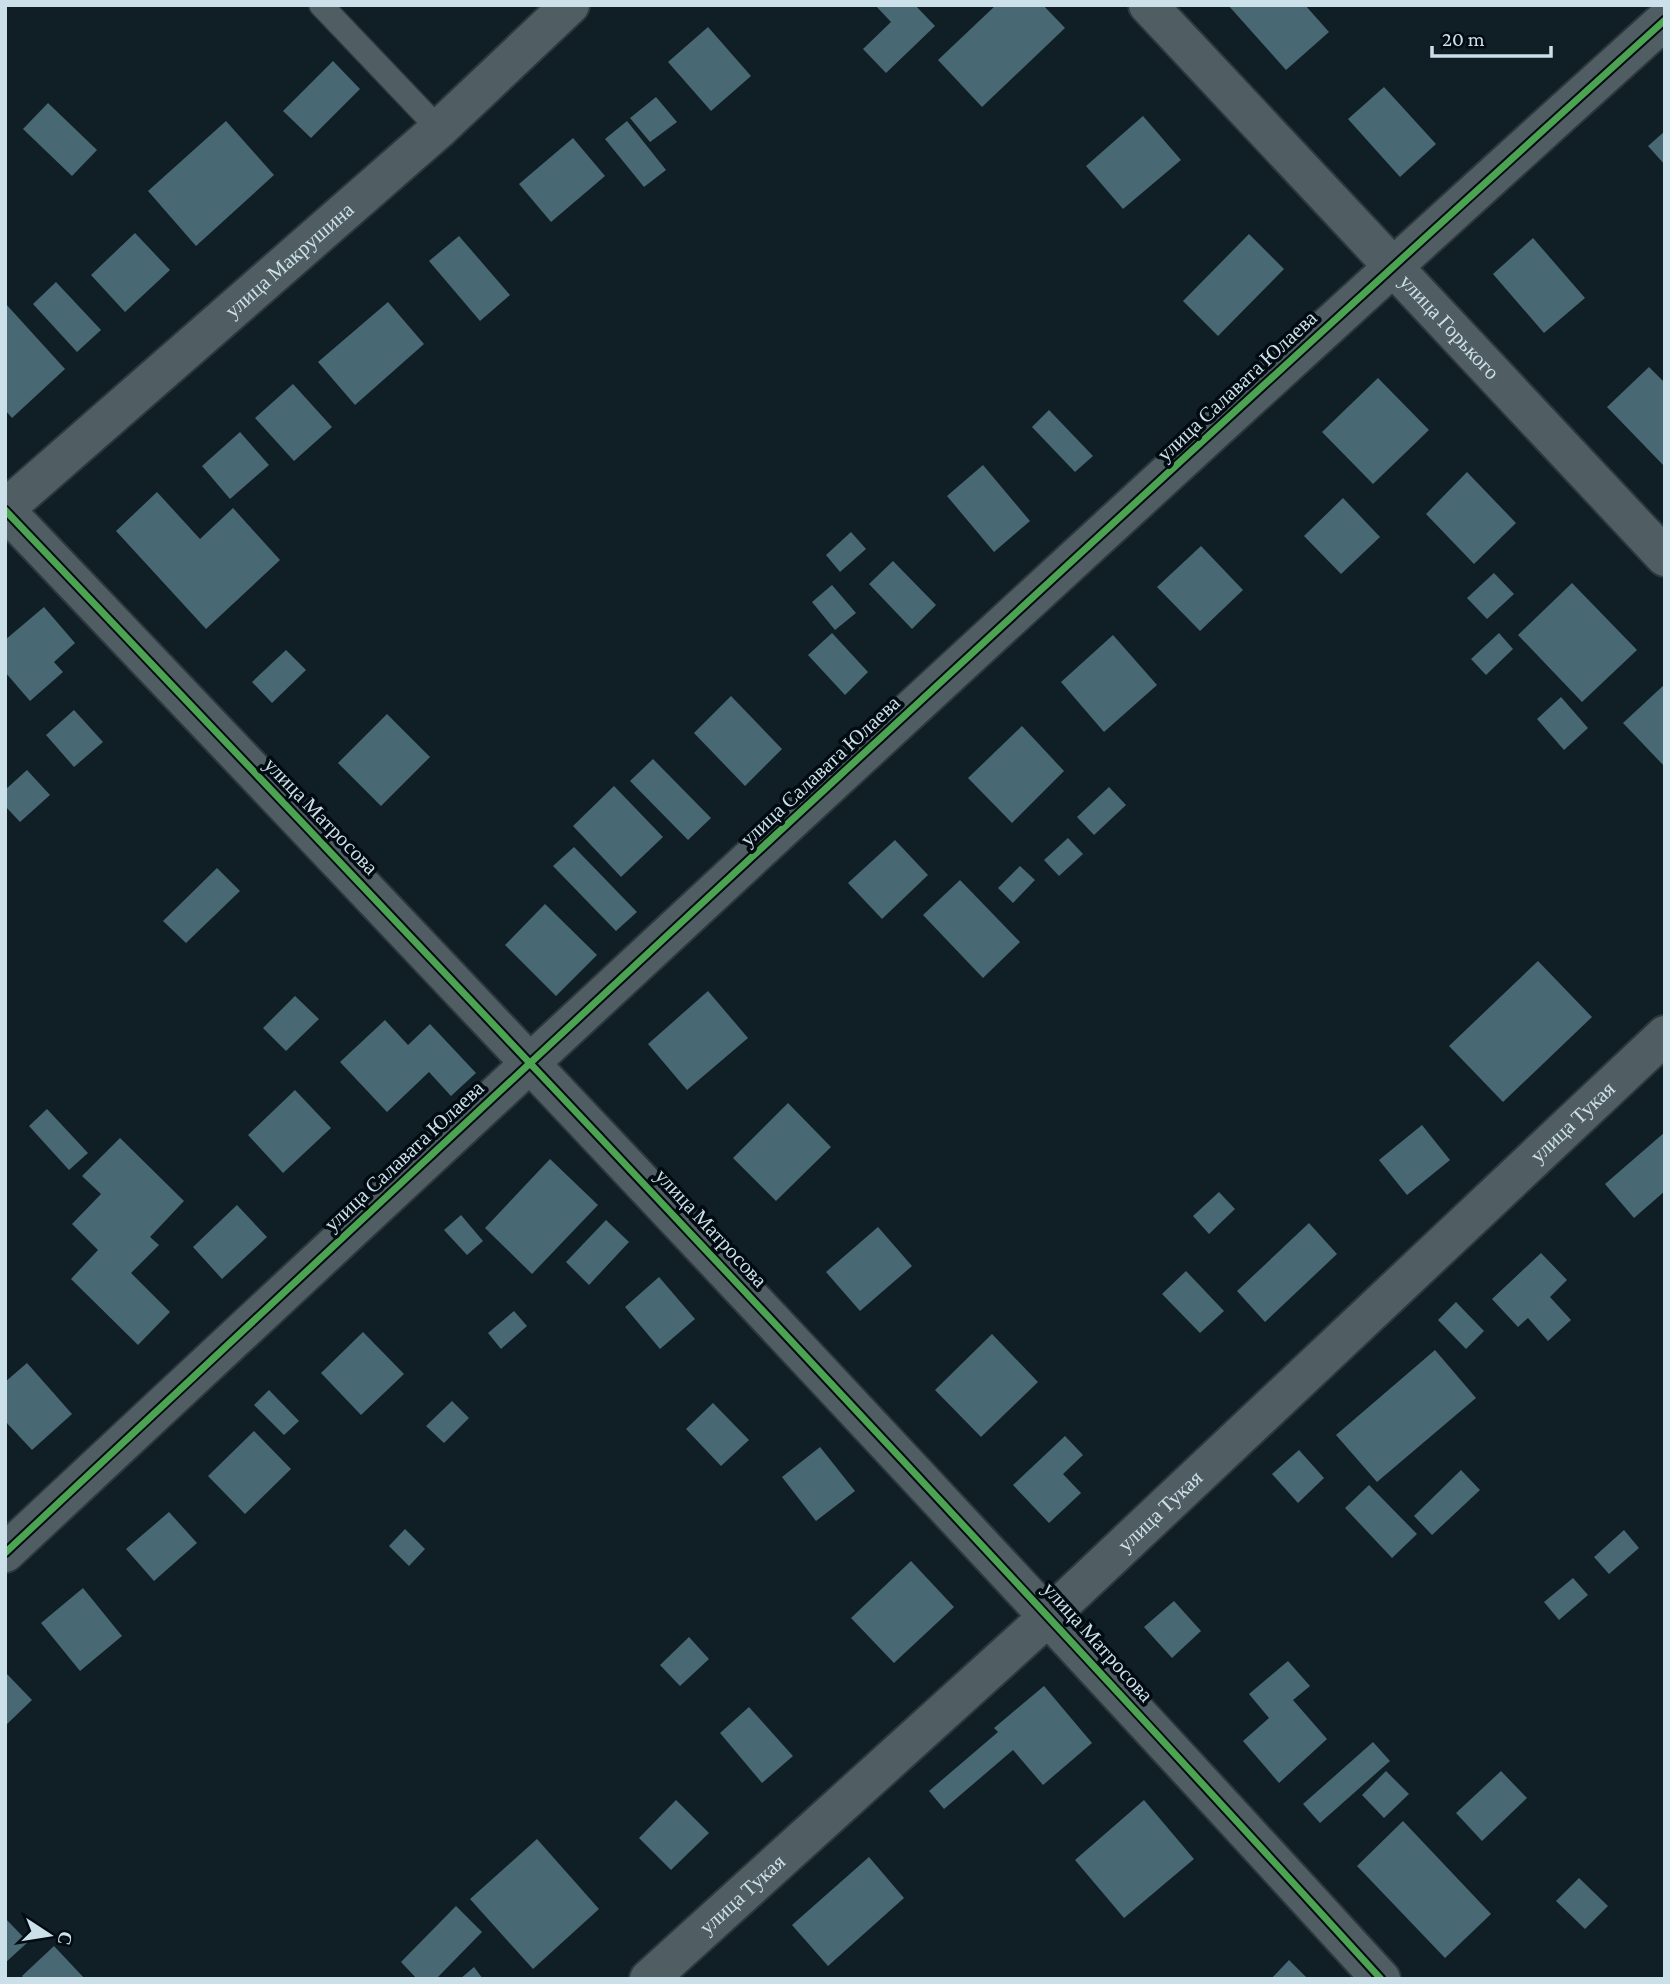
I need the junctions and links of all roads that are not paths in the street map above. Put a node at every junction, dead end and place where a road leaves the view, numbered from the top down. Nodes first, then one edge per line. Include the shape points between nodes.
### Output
1 (321, 5) edge
2 (570, 5) edge
3 (1148, 5) edge
4 (1665, 20) edge
5 (439, 129) junction
6 (1392, 267) junction
7 (5, 510) edge
8 (1665, 557) edge
9 (1665, 1035) edge
10 (531, 1062) junction
11 (5, 1553) edge
12 (1050, 1615) junction
13 (649, 1979) edge
14 (1381, 1979) edge

1 - 5 lane
2 - 5 street, улица Макрушина
3 - 6 street, улица Горького
4 - 6 street, улица Салавата Юлаева
5 - 7 street, улица Макрушина
6 - 8 street, улица Горького
6 - 10 street, улица Салавата Юлаева
7 - 10 street, улица Матросова
9 - 12 street, улица Тукая
10 - 11 street, улица Салавата Юлаева
10 - 12 street, улица Матросова
12 - 13 street, улица Тукая
12 - 14 street, улица Матросова

